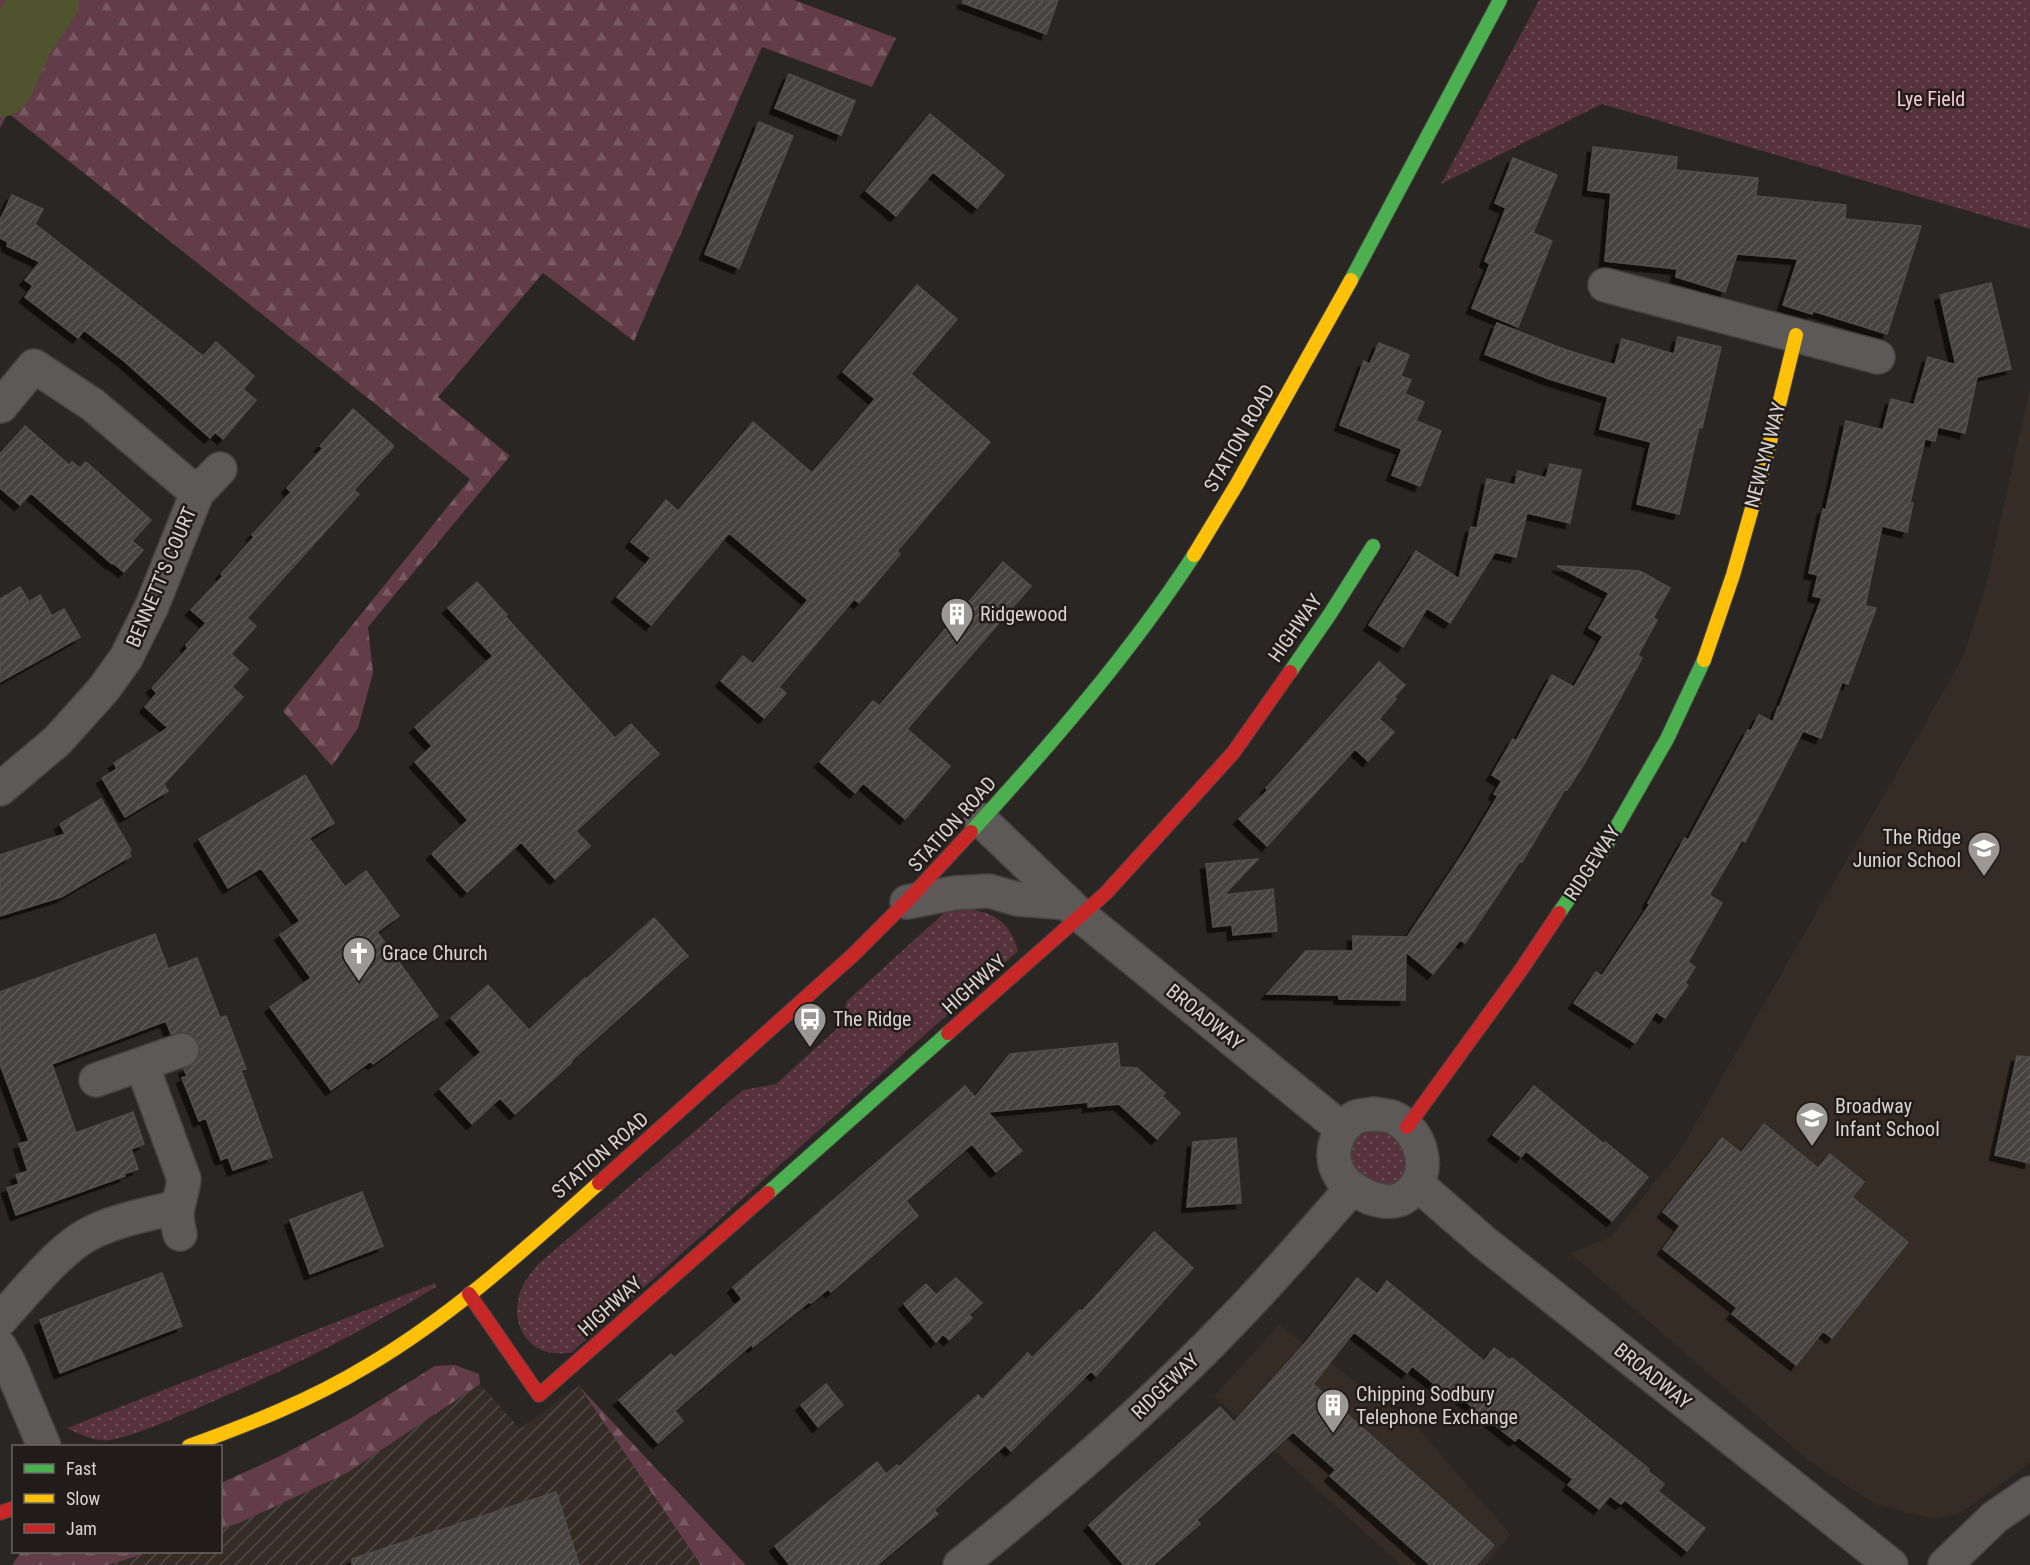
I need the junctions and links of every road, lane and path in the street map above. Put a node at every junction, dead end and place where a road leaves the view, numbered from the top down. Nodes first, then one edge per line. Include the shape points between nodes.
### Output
1 (1500, 0) edge
2 (1605, 285) dead end
3 (1796, 335) junction
4 (1878, 357) dead end
5 (1, 406) edge
6 (220, 469) dead end
7 (197, 493) junction
8 (1373, 546) dead end
9 (1733, 575) joint
10 (0, 789) edge
11 (981, 820) junction
12 (907, 902) junction
13 (1074, 909) junction
14 (182, 1050) dead end
15 (142, 1065) junction
16 (96, 1080) dead end
17 (1407, 1128) junction
18 (1342, 1130) junction
19 (1417, 1184) junction
20 (1352, 1188) junction
21 (469, 1294) junction
22 (0, 1320) edge
23 (0, 1347) edge
24 (45, 1445) edge
25 (192, 1445) edge
26 (2030, 1493) edge
27 (960, 1565) edge
28 (1892, 1565) edge
29 (1945, 1565) edge

1 - 11 street, STATION ROAD via 1343,294 1174,586 1128,650
2 - 3 street
3 - 4 street
3 - 9 street, NEWLYN WAY
5 - 7 street, BENNETT'S COURT via 34,366 93,405
6 - 7 street, BENNETT'S COURT
7 - 10 street, BENNETT'S COURT via 152,606 126,658 57,741
8 - 13 street, HIGHWAY via 1233,753 1106,893
9 - 17 street, RIDGEWAY via 1707,654 1667,738 1608,842
11 - 12 street, STATION ROAD
11 - 13 street, BROADWAY
12 - 13 street via 954,892 989,891
12 - 21 street, STATION ROAD via 783,1019
13 - 18 street, BROADWAY
13 - 21 street, HIGHWAY via 539,1395
14 - 15 street
15 - 16 street
15 - 22 street via 184,1179 178,1220 116,1223 86,1235 63,1252
17 - 18 street via 1392,1117 1374,1114 1357,1117
17 - 19 street via 1419,1143 1424,1162
18 - 20 street via 1334,1145 1334,1160 1341,1177
19 - 20 street via 1405,1197 1388,1201 1372,1199
19 - 28 street, BROADWAY via 1485,1243
20 - 27 street, RIDGEWAY via 1234,1320 1144,1407 1044,1497
21 - 25 street, STATION ROAD via 421,1332 366,1367 235,1431
23 - 24 street
26 - 29 street via 1995,1517

